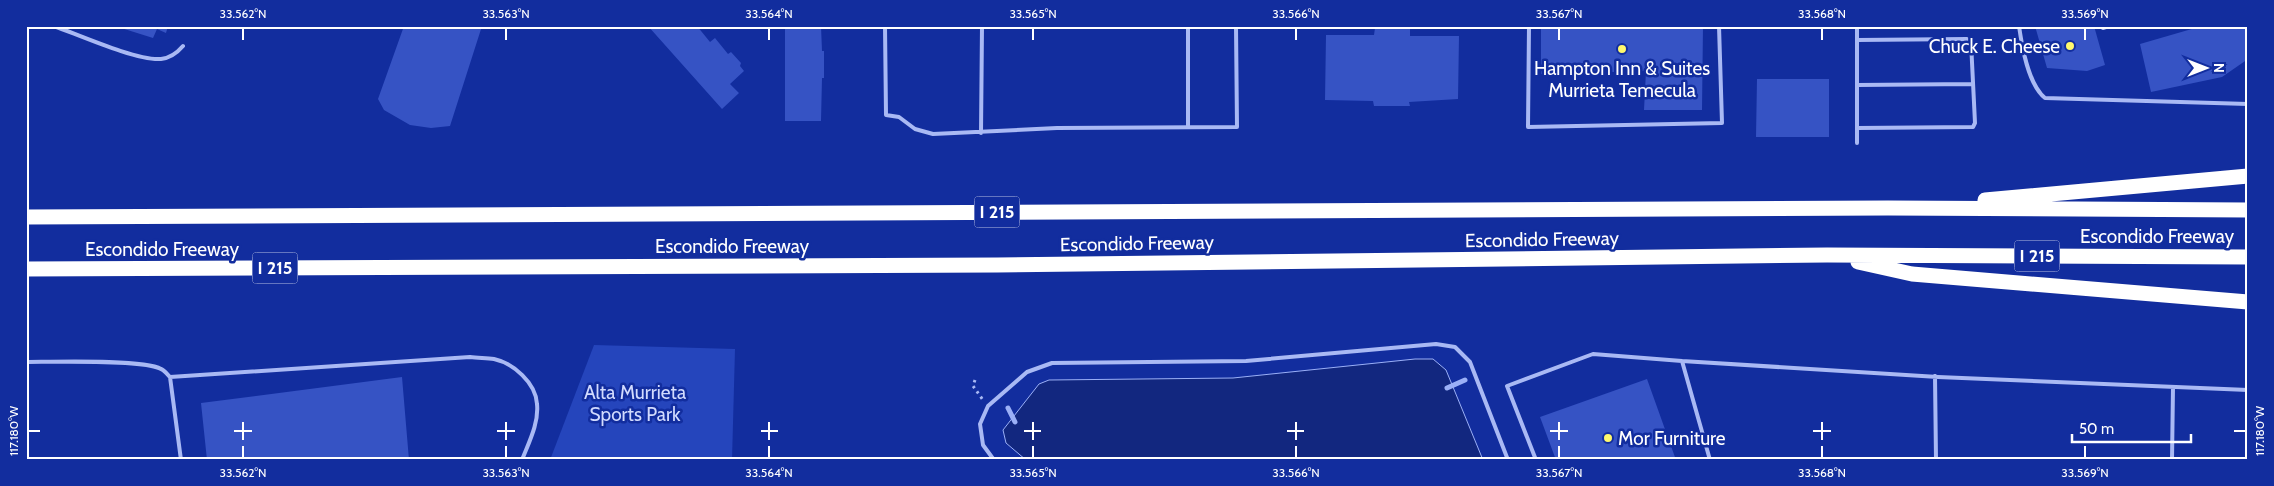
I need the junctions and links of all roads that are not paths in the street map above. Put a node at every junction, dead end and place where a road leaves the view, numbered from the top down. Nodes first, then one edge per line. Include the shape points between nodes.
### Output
1 (54, 26) edge
2 (885, 26) edge
3 (982, 26) edge
4 (1188, 26) edge
5 (1236, 26) edge
6 (1529, 26) edge
7 (1719, 26) edge
8 (1856, 26) edge
9 (2018, 26) edge
10 (2110, 26) edge
11 (2103, 28) dead end
12 (1856, 40) junction
13 (183, 46) dead end
14 (1856, 84) junction
15 (1973, 84) junction
16 (2248, 104) edge
17 (1188, 127) junction
18 (1856, 128) junction
19 (981, 132) junction
20 (1856, 143) dead end
21 (2248, 176) edge
22 (1888, 208) junction
23 (26, 210) edge
24 (2248, 210) edge
25 (26, 217) edge
26 (106, 217) junction
27 (1827, 256) junction
28 (2248, 257) edge
29 (26, 270) edge
30 (2248, 302) edge
31 (1682, 361) junction
32 (26, 362) edge
33 (1935, 376) junction
34 (170, 377) junction
35 (2173, 387) junction
36 (2248, 390) edge
37 (181, 460) edge
38 (522, 460) edge
39 (994, 460) edge
40 (1508, 460) edge
41 (1536, 460) edge
42 (1710, 460) edge
43 (1936, 460) edge
44 (2172, 460) edge

1 - 13 lane via 144,58 171,57
2 - 19 lane via 886,115 899,117 915,129 933,134
3 - 19 lane
4 - 17 lane
5 - 17 lane via 1237,127
6 - 7 lane via 1528,128 1722,123
8 - 12 lane
9 - 16 lane via 2036,91 2045,98
10 - 11 lane
12 - 14 lane
12 - 15 lane via 1967,39 1971,42
14 - 15 lane
14 - 18 lane
15 - 18 lane via 1976,123 1973,128
17 - 19 lane
18 - 20 lane
21 - 22 highway
22 - 24 highway, Escondido Freeway / I 215
22 - 26 highway, Escondido Freeway / I 215
23 - 26 highway
25 - 26 highway, Escondido Freeway / I 215
27 - 28 highway, Escondido Freeway / I 215
27 - 29 highway, Escondido Freeway / I 215
27 - 30 highway via 1912,274
31 - 33 lane
31 - 41 lane via 1593,354 1507,386
31 - 42 lane
32 - 34 lane via 150,366 161,369
33 - 35 lane
33 - 43 lane
34 - 37 lane
34 - 38 lane via 470,357 495,360 514,369 529,382 538,403 535,427
35 - 36 lane
35 - 44 lane
39 - 40 lane via 983,445 980,424 988,406 1027,372 1052,364 1246,361 1436,344 1455,347 1470,362

